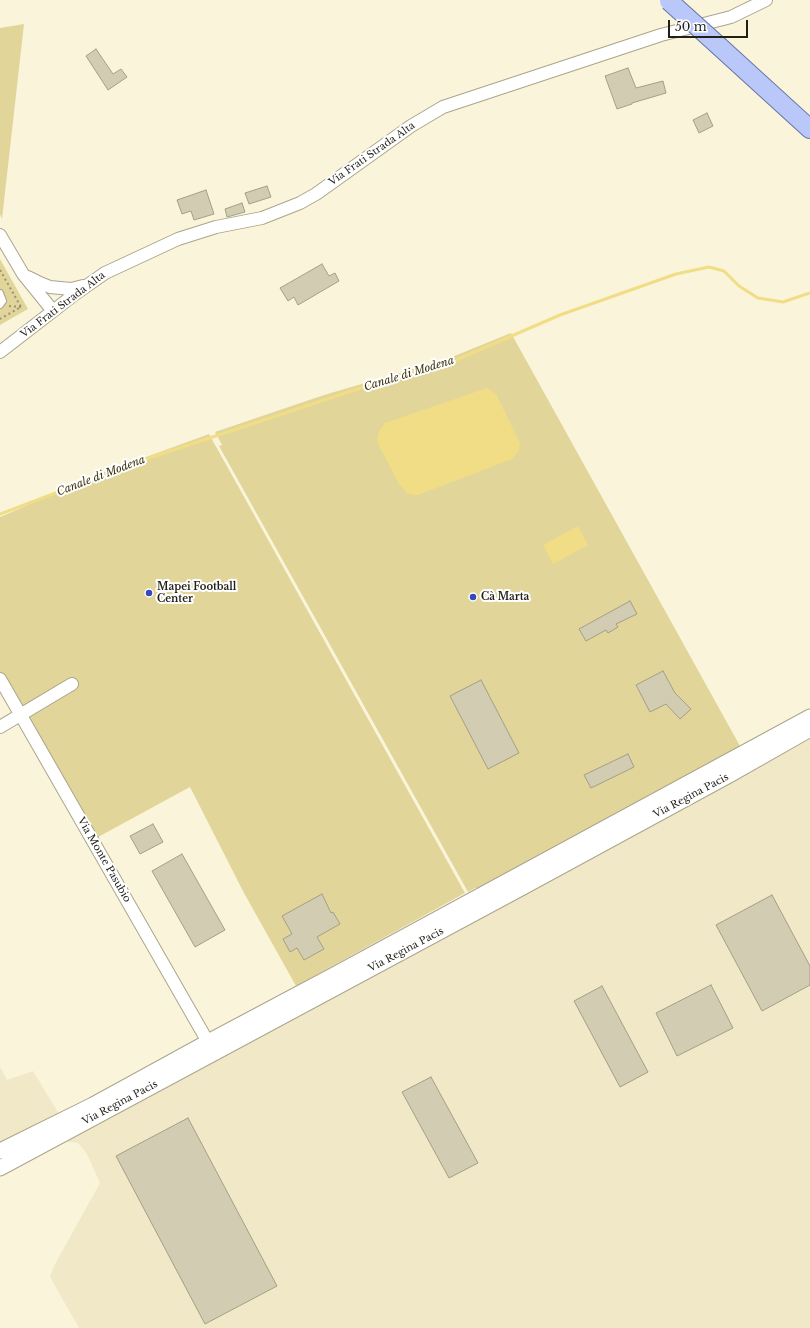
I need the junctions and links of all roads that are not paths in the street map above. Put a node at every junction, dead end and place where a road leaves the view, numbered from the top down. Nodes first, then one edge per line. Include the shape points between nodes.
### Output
1 (669, 0) edge
2 (766, 0) edge
3 (810, 129) edge
4 (0, 235) edge
5 (23, 274) junction
6 (86, 286) junction
7 (0, 293) edge
8 (0, 304) edge
9 (53, 311) junction
10 (0, 352) edge
11 (0, 679) edge
12 (72, 684) dead end
13 (20, 714) junction
14 (810, 717) edge
15 (0, 727) edge
16 (810, 729) edge
17 (549, 859) junction
18 (455, 924) junction
19 (208, 1042) junction
20 (0, 1151) edge
21 (0, 1168) edge

1 - 3 main road, bridge
2 - 6 street, Via Frati Strada Alta via 731,17 661,35 443,107 411,126 300,203 262,218 216,227 178,239 105,273
4 - 5 street
5 - 6 street via 50,287 71,289
5 - 9 street
6 - 9 street, Via Frati Strada Alta
7 - 8 lane via 3,301
9 - 10 street, Via Frati Strada Alta
11 - 13 street, Via Monte Pasubio
12 - 13 street
13 - 15 street
13 - 19 street, Via Monte Pasubio
14 - 17 street, Via Regina Pacis
16 - 18 street, Via Regina Pacis
17 - 18 lane via 548,868 457,917
17 - 19 street, Via Regina Pacis
18 - 21 street, Via Regina Pacis
19 - 20 street, Via Regina Pacis

